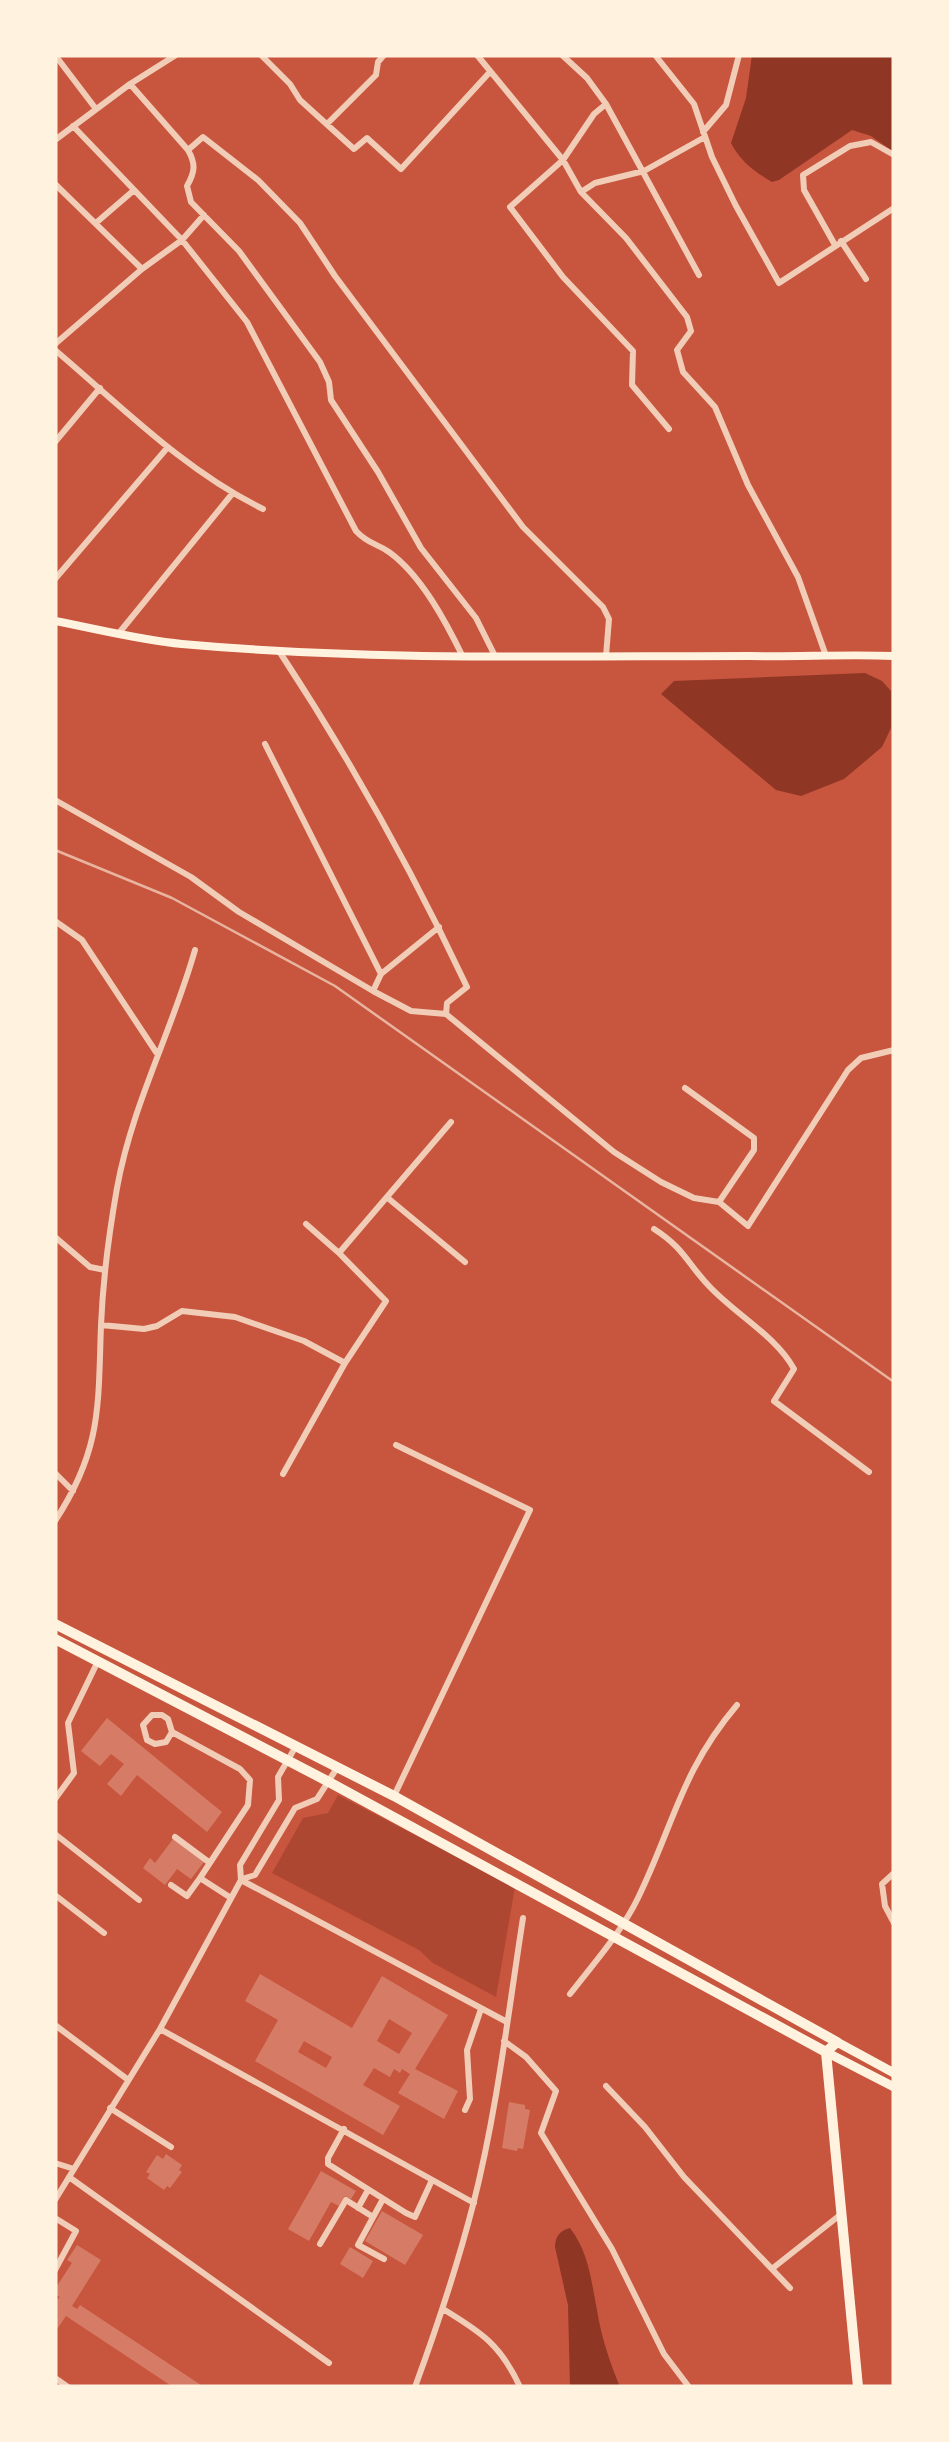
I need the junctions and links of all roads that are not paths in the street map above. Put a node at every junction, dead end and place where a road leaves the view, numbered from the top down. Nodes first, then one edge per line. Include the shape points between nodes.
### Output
1 (55, 55) edge
2 (154, 55) edge
3 (176, 55) edge
4 (261, 55) edge
5 (371, 55) edge
6 (384, 55) edge
7 (477, 55) edge
8 (562, 55) edge
9 (655, 55) edge
10 (739, 55) edge
11 (378, 62) junction
12 (162, 64) junction
13 (489, 73) junction
14 (130, 84) junction
15 (606, 104) junction
16 (96, 109) junction
17 (327, 124) junction
18 (73, 126) junction
19 (704, 134) junction
20 (55, 140) edge
21 (188, 150) junction
22 (894, 155) edge
23 (563, 160) junction
24 (644, 170) junction
25 (55, 184) edge
26 (133, 191) junction
27 (581, 192) junction
28 (894, 208) edge
29 (204, 215) junction
30 (97, 222) junction
31 (182, 240) junction
32 (838, 243) junction
33 (142, 269) junction
34 (699, 276) dead end
35 (866, 279) dead end
36 (55, 347) edge
37 (100, 388) junction
38 (670, 429) dead end
39 (55, 442) edge
40 (168, 448) junction
41 (232, 494) junction
42 (264, 509) dead end
43 (55, 579) edge
44 (55, 621) edge
45 (119, 633) junction
46 (278, 650) junction
47 (825, 653) junction
48 (495, 656) junction
49 (606, 656) junction
50 (894, 656) edge
51 (462, 657) junction
52 (265, 744) dead end
53 (55, 800) edge
54 (55, 920) edge
55 (438, 927) junction
56 (195, 950) dead end
57 (381, 974) junction
58 (373, 990) junction
59 (446, 1014) junction
60 (894, 1050) edge
61 (157, 1054) junction
62 (686, 1088) dead end
63 (450, 1122) dead end
64 (388, 1198) junction
65 (719, 1202) junction
66 (306, 1224) dead end
67 (654, 1229) dead end
68 (55, 1236) edge
69 (340, 1253) junction
70 (464, 1262) dead end
71 (105, 1270) junction
72 (102, 1325) junction
73 (344, 1364) junction
74 (396, 1445) dead end
75 (868, 1472) dead end
76 (55, 1473) edge
77 (283, 1474) dead end
78 (73, 1490) junction
79 (55, 1521) edge
80 (55, 1624) edge
81 (55, 1639) edge
82 (98, 1661) junction
83 (738, 1705) dead end
84 (172, 1732) junction
85 (296, 1746) junction
86 (288, 1761) junction
87 (338, 1766) junction
88 (329, 1782) junction
89 (394, 1796) junction
90 (55, 1799) edge
91 (55, 1834) edge
92 (175, 1837) dead end
93 (210, 1863) junction
94 (530, 1870) junction
95 (894, 1872) edge
96 (200, 1878) junction
97 (241, 1880) junction
98 (171, 1885) dead end
99 (527, 1889) junction
100 (55, 1895) edge
101 (231, 1898) junction
102 (139, 1900) dead end
103 (523, 1918) dead end
104 (623, 1921) junction
105 (894, 1923) edge
106 (104, 1934) dead end
107 (613, 1937) junction
108 (570, 1994) dead end
109 (481, 2008) junction
110 (507, 2022) junction
111 (55, 2025) edge
112 (160, 2029) junction
113 (504, 2041) junction
114 (837, 2042) junction
115 (826, 2052) junction
116 (894, 2072) edge
117 (127, 2078) junction
118 (606, 2086) dead end
119 (894, 2086) edge
120 (110, 2108) junction
121 (465, 2110) dead end
122 (344, 2128) junction
123 (171, 2147) dead end
124 (55, 2163) edge
125 (71, 2173) junction
126 (432, 2180) junction
127 (368, 2190) junction
128 (383, 2199) junction
129 (55, 2200) edge
130 (474, 2202) junction
131 (358, 2208) junction
132 (840, 2215) junction
133 (374, 2216) junction
134 (55, 2218) edge
135 (320, 2244) dead end
136 (384, 2260) dead end
137 (774, 2268) junction
138 (55, 2270) edge
139 (790, 2288) dead end
140 (443, 2309) junction
141 (329, 2364) dead end
142 (55, 2378) edge
143 (68, 2387) edge
144 (416, 2387) edge
145 (520, 2387) edge
146 (689, 2387) edge
147 (858, 2387) edge

1 - 16 street
2 - 12 street
3 - 12 street
4 - 17 street
5 - 11 street
6 - 11 street
7 - 13 street
8 - 15 street
9 - 19 street via 694,104
10 - 19 street via 726,105
11 - 17 street via 376,75
12 - 14 street
13 - 17 street via 401,168 366,138 354,148
13 - 23 street
14 - 16 street
14 - 21 street
15 - 23 street
15 - 24 street
16 - 18 street
18 - 20 street
18 - 26 street
19 - 24 street
19 - 32 street via 779,282
21 - 29 street via 194,175 186,186
21 - 49 street via 203,136 300,222 523,527 603,608 609,619
22 - 32 street via 871,142 850,146 803,176 804,190
23 - 27 street
23 - 38 street via 510,207 513,215 633,351 632,385
24 - 27 street
24 - 34 street
25 - 30 street
26 - 30 street
26 - 31 street
27 - 47 street via 686,317 691,331 677,350 683,372 715,407 798,576
28 - 32 street
29 - 31 street
29 - 48 street via 239,250 320,362 332,400
30 - 33 street
31 - 33 street
31 - 51 street via 246,322 356,531 413,576
32 - 35 street
33 - 36 street
36 - 37 street
37 - 39 street
37 - 40 street
40 - 41 street
40 - 43 street
41 - 42 street
41 - 45 street
44 - 45 main road
45 - 46 main road
46 - 51 main road
46 - 55 street via 330,729
47 - 49 main road
47 - 50 main road
48 - 49 main road
48 - 51 main road
52 - 57 street
53 - 58 street
54 - 61 street via 82,940
55 - 57 street
55 - 59 street via 466,987 447,1004
56 - 61 street
57 - 58 street
58 - 59 street via 411,1011
59 - 65 street via 643,1172 694,1198
60 - 65 street via 860,1058 848,1070 748,1226
61 - 71 street via 133,1119
62 - 65 street via 754,1138 754,1150
63 - 64 street
64 - 69 street
64 - 70 street
66 - 69 street
67 - 75 street via 785,1352 794,1369 774,1401
68 - 71 street via 90,1267
69 - 73 street via 386,1300
71 - 72 street
72 - 73 street via 144,1330 182,1311 235,1317 304,1340
72 - 78 street via 99,1414
73 - 77 street
74 - 89 street via 530,1510
76 - 78 street
78 - 79 street
80 - 85 highway
81 - 82 highway
82 - 86 highway
82 - 90 street via 68,1722 74,1773
83 - 104 street via 698,1757
84 - 84 street via 155,1744 143,1725 162,1715
84 - 93 street via 250,1780 248,1805
85 - 86 street
85 - 87 highway
86 - 88 highway
86 - 97 street via 278,1778 279,1800 240,1865
87 - 88 street
87 - 89 highway
88 - 97 street via 317,1799 295,1808 255,1875
88 - 99 highway
89 - 94 highway
91 - 102 street
92 - 93 street
93 - 96 street
94 - 99 street
94 - 104 highway
95 - 105 street via 882,1884
96 - 98 street via 187,1896
96 - 101 street
97 - 101 street
97 - 109 street
99 - 107 highway
100 - 106 street
101 - 112 street
103 - 110 street
104 - 107 street
104 - 114 highway
107 - 108 street
107 - 115 highway
109 - 110 street
109 - 121 street via 467,2050
110 - 113 street
111 - 117 street
112 - 117 street
112 - 122 street
113 - 130 street
113 - 146 street via 556,2091 541,2133
114 - 115 highway
114 - 116 main road
115 - 119 main road
115 - 132 highway
117 - 120 street
118 - 137 street
120 - 123 street
120 - 125 street
122 - 126 street
122 - 127 street via 328,2164
124 - 125 street
125 - 129 street
125 - 141 street
126 - 128 street via 415,2217
126 - 130 street
127 - 128 street
127 - 131 street
128 - 133 street
130 - 140 street
131 - 133 street
131 - 135 street via 346,2200
132 - 137 street
132 - 147 highway
133 - 136 street via 358,2245
134 - 138 street via 76,2231
137 - 139 street
140 - 144 street
140 - 145 street via 498,2348
142 - 143 street

